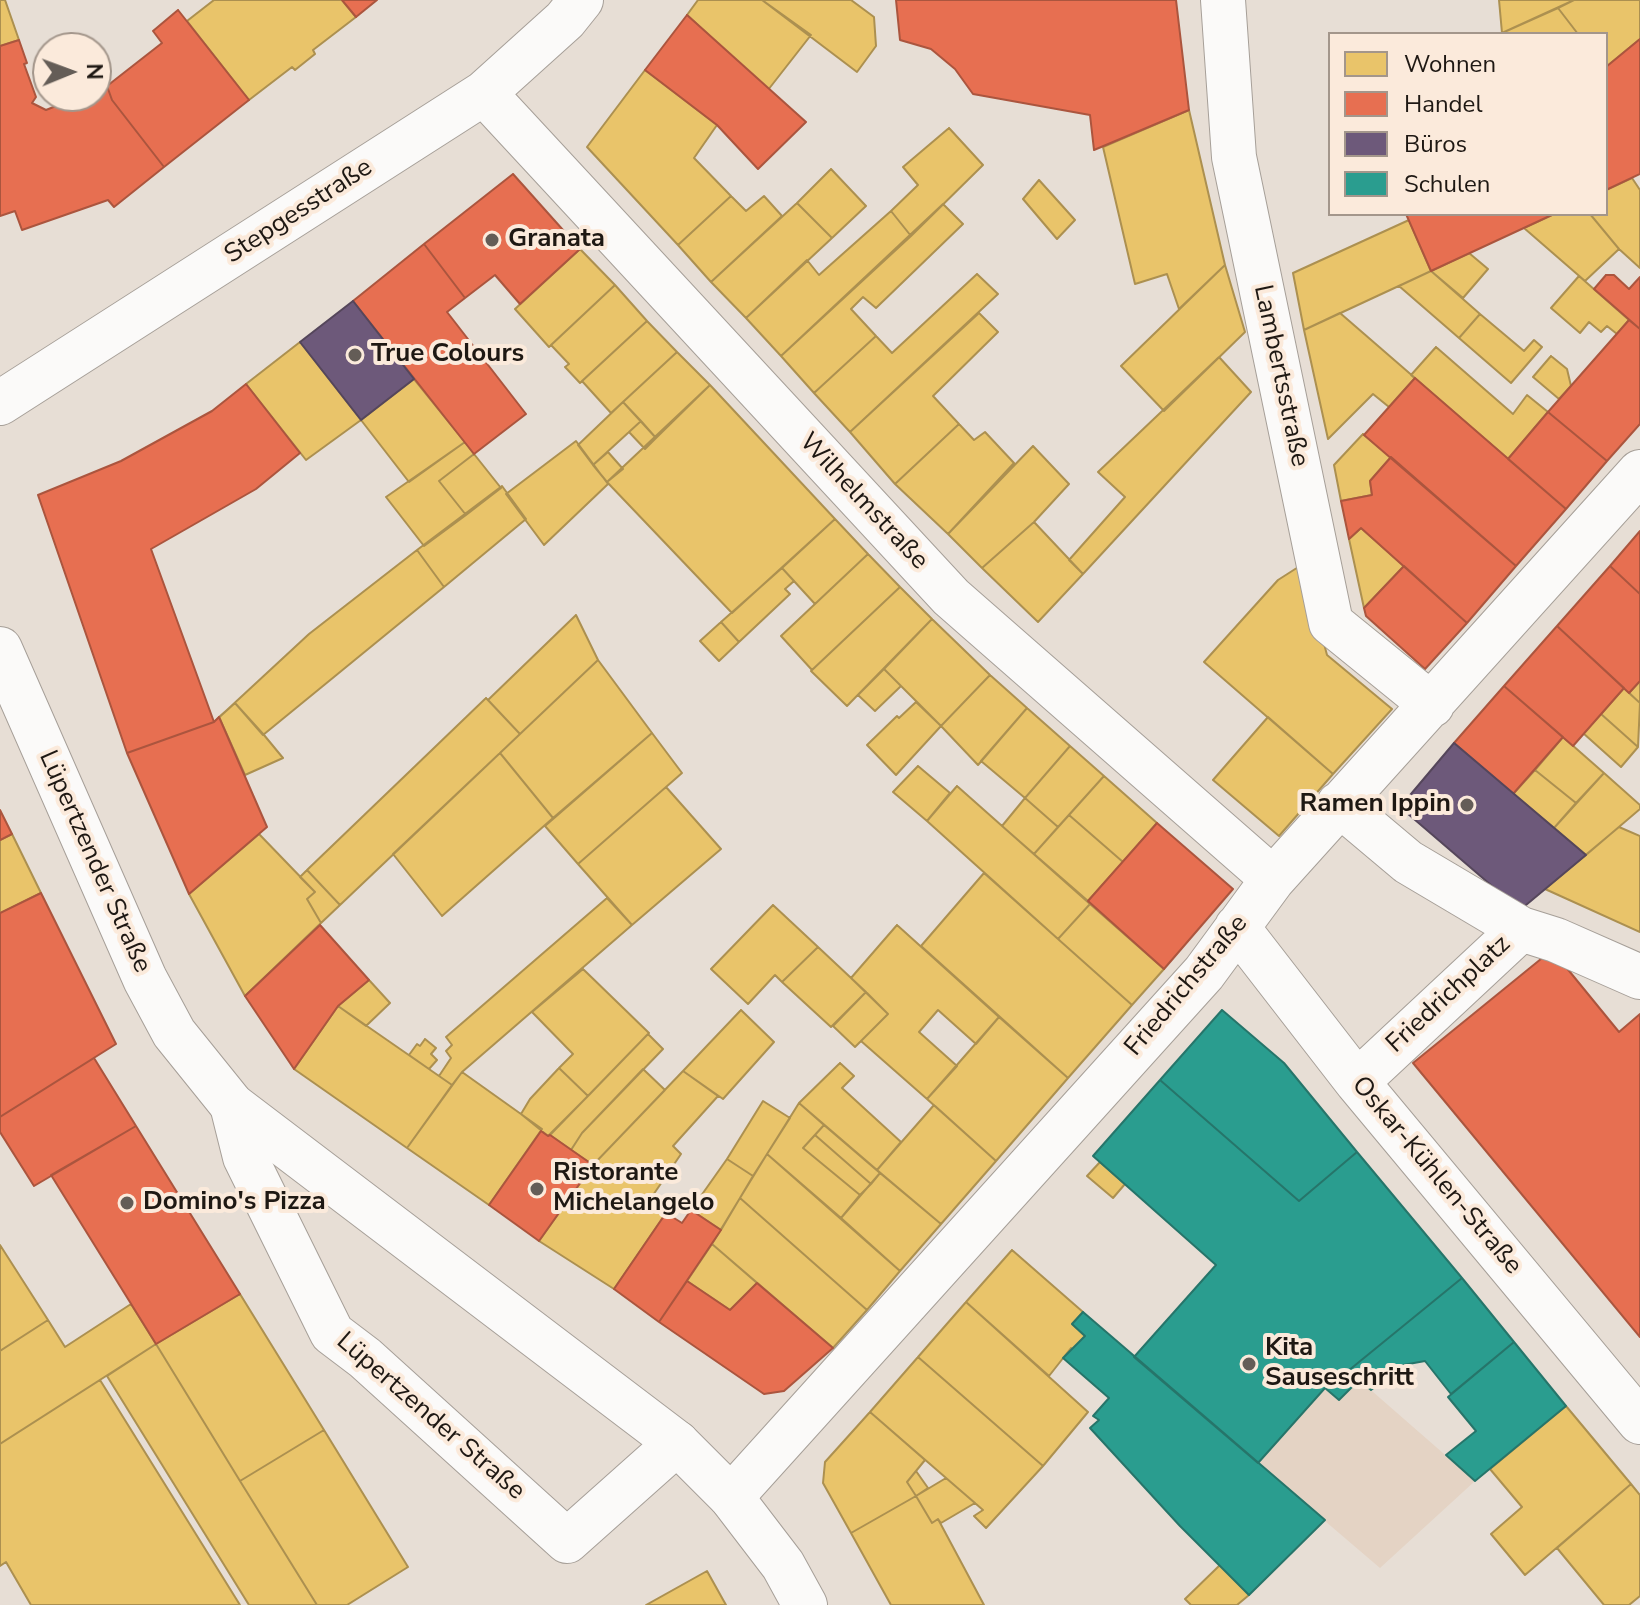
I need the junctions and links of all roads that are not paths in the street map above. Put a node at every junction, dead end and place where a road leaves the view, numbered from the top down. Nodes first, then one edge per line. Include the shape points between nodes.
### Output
1 (581, 0) edge
2 (1223, 0) edge
3 (484, 93) junction
4 (0, 403) edge
5 (1640, 472) edge
6 (0, 649) edge
7 (1432, 705) junction
8 (1339, 804) junction
9 (1273, 879) junction
10 (1237, 927) junction
11 (1521, 929) junction
12 (1640, 977) edge
13 (1357, 1082) junction
14 (232, 1105) junction
15 (1640, 1422) edge
16 (677, 1443) junction
17 (731, 1497) junction
18 (805, 1605) edge

1 - 3 street, Stepgesstraße
2 - 7 street, Lambertsstraße via 1234,157 1331,623
3 - 4 street, Stepgesstraße
3 - 9 street, Wilhelmstraße via 951,597
5 - 7 street, Friedrichstraße
6 - 14 street, Lüpertzender Straße via 145,979 174,1033
7 - 8 street, Friedrichstraße
8 - 9 street, Friedrichstraße
8 - 11 street, Friedrichplatz via 1408,862
9 - 10 street, Friedrichstraße
10 - 13 street, Oskar-Kühlen-Straße
10 - 17 street, Friedrichstraße via 1204,973
11 - 12 street
11 - 13 street, Friedrichplatz
13 - 15 street, Oskar-Kühlen-Straße
14 - 16 street, Lüpertzender Straße
14 - 16 street, Lüpertzender Straße via 245,1157 332,1333 567,1541
16 - 17 street, Lüpertzender Straße
17 - 18 street, Lüpertzender Straße via 783,1565

